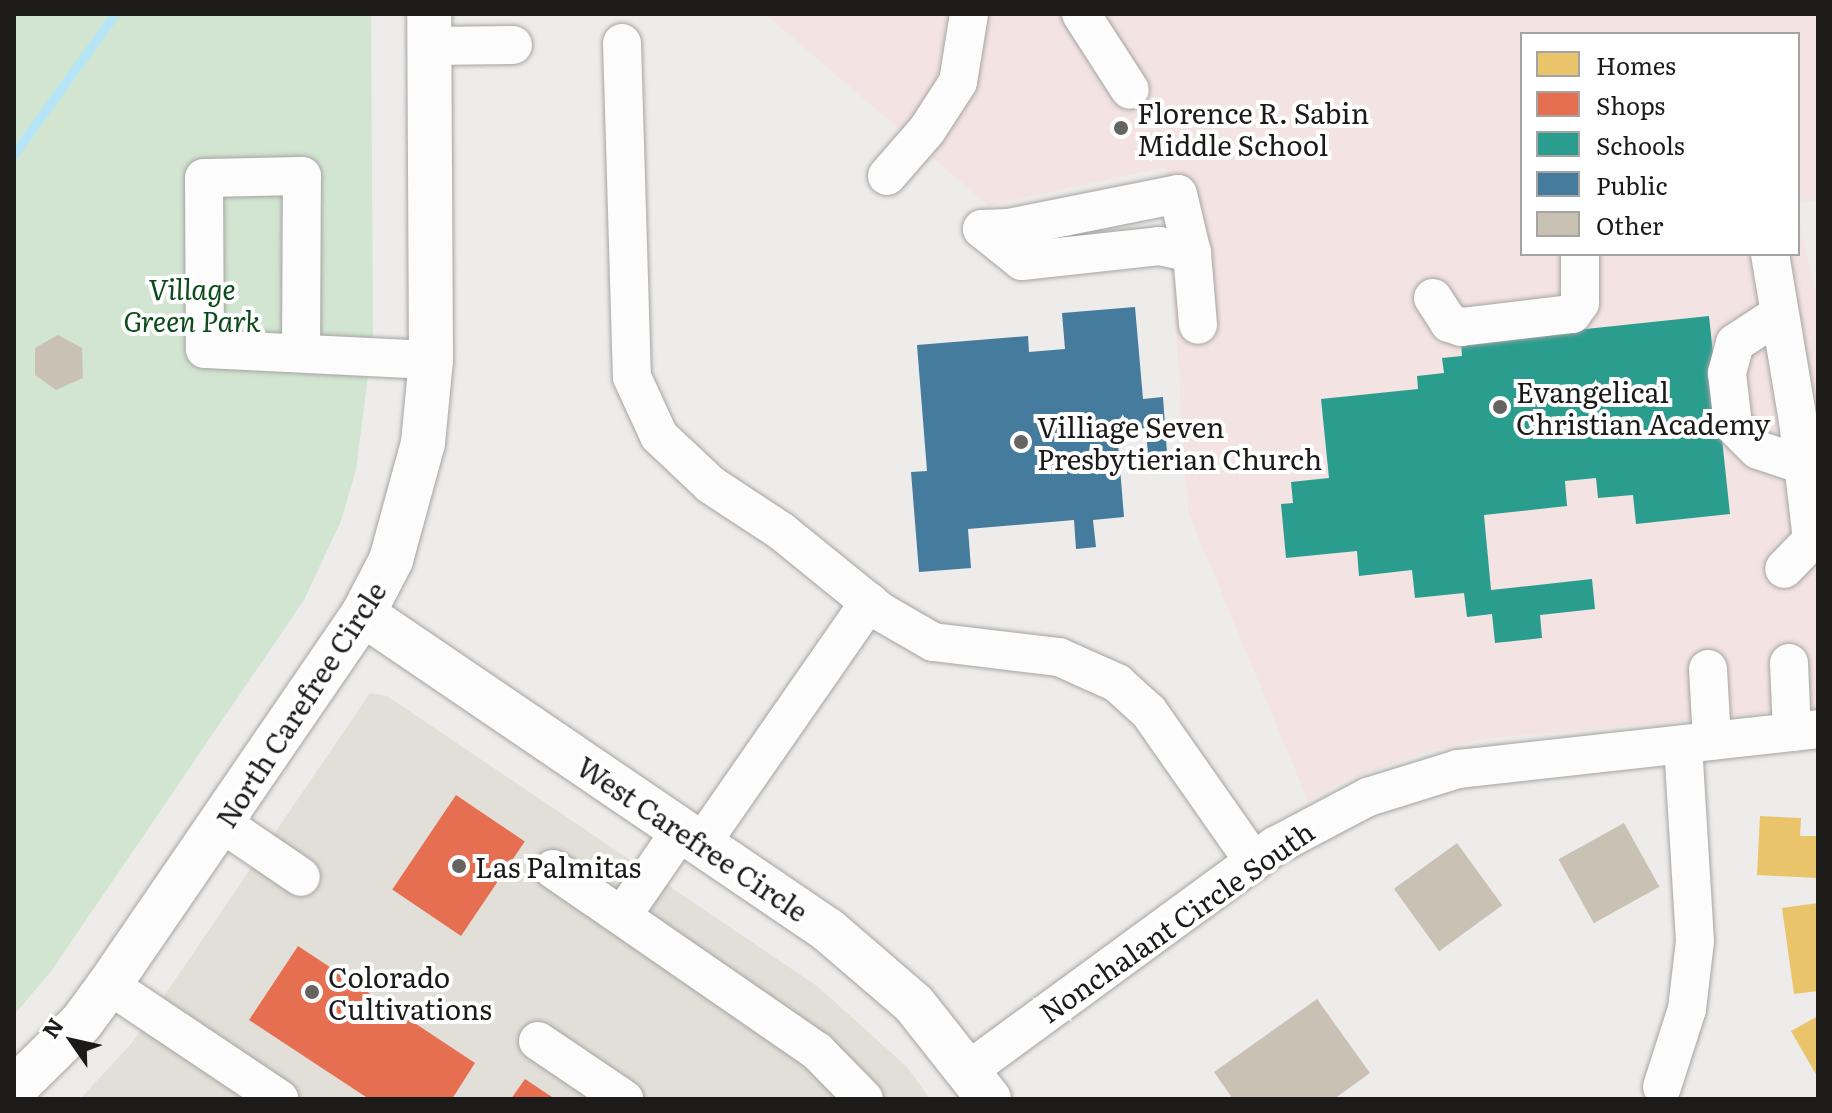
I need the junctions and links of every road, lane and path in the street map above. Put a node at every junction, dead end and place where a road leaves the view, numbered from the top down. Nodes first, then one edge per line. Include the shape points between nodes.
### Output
1 (969, 14) edge
2 (1081, 14) edge
3 (430, 30) edge
4 (622, 43) dead end
5 (513, 45) dead end
6 (1130, 90) dead end
7 (887, 176) dead end
8 (1192, 253) junction
9 (1580, 256) edge
10 (1770, 256) edge
11 (1433, 298) dead end
12 (1778, 315) junction
13 (1198, 325) dead end
14 (301, 353) junction
15 (431, 360) junction
16 (1803, 465) junction
17 (1784, 569) dead end
18 (869, 602) junction
19 (363, 614) junction
20 (1789, 663) dead end
21 (1708, 669) dead end
22 (1805, 730) edge
23 (1698, 742) junction
24 (223, 824) junction
25 (691, 837) junction
26 (1254, 862) junction
27 (553, 869) dead end
28 (301, 877) dead end
29 (622, 916) junction
30 (109, 985) junction
31 (538, 1041) dead end
32 (980, 1084) edge
33 (1662, 1087) dead end
34 (14, 1089) edge
35 (279, 1099) edge
36 (624, 1099) edge
37 (864, 1099) edge

1 - 7 street via 958,82
2 - 6 street
3 - 5 street
3 - 15 main road, North Carefree Circle
4 - 18 street via 632,377 642,407 659,436 711,485 781,531
8 - 8 street via 1178,194 982,229 1022,261 1159,246
8 - 13 street
9 - 11 street via 1580,303 1572,314 1461,327 1449,323
10 - 12 street
12 - 16 street
12 - 16 street via 1735,343 1727,373 1733,425 1758,450
14 - 14 street via 302,176 204,178 205,349
14 - 15 street
15 - 19 main road, North Carefree Circle via 413,484 391,560
16 - 17 street via 1812,540
18 - 25 street
18 - 26 street via 933,642 1059,657 1117,683 1149,712
19 - 24 main road, North Carefree Circle
19 - 25 main road, West Carefree Circle
20 - 22 street
21 - 23 street
22 - 23 street, Nonchalant Circle South
23 - 26 street, Nonchalant Circle South via 1458,769 1318,819
23 - 33 street via 1695,941 1687,1009
24 - 28 street
24 - 30 main road, North Carefree Circle
25 - 29 street
25 - 32 main road, West Carefree Circle via 878,970
26 - 32 street, Nonchalant Circle South
27 - 29 street
29 - 37 street via 817,1051
30 - 34 main road, North Carefree Circle via 81,1023
30 - 35 street
31 - 36 street

